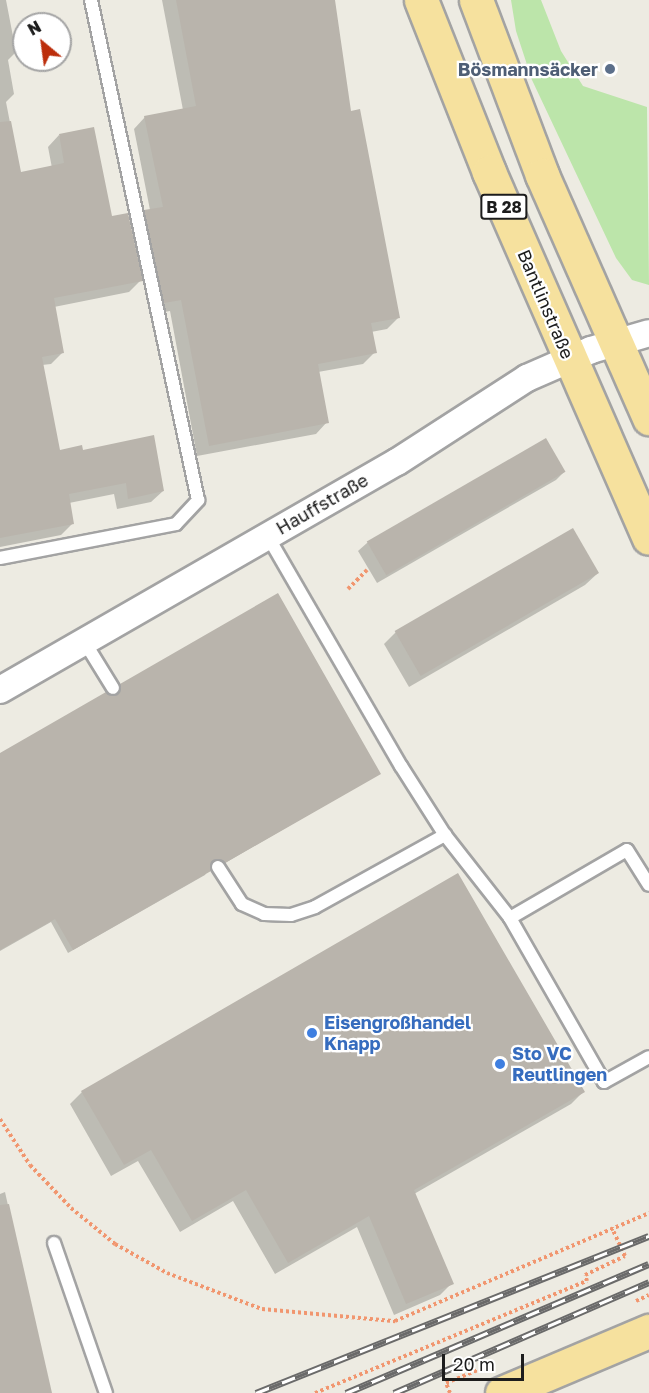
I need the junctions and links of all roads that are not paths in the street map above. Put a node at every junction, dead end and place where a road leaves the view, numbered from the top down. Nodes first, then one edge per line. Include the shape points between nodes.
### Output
1 (91, 0) edge
2 (421, 0) edge
3 (476, 0) edge
4 (649, 333) edge
5 (615, 342) junction
6 (569, 358) junction
7 (649, 418) edge
8 (267, 535) junction
9 (649, 538) edge
10 (0, 558) edge
11 (84, 640) junction
12 (113, 688) dead end
13 (0, 690) edge
14 (445, 835) junction
15 (218, 867) dead end
16 (649, 885) edge
17 (510, 918) junction
18 (649, 1057) edge
19 (54, 1243) dead end
20 (649, 1331) edge
21 (106, 1393) edge
22 (502, 1393) edge

1 - 10 lane via 198,500 176,524
2 - 6 main road, Bantlinstraße / B 28
3 - 5 main road, B 28 via 519,121
4 - 5 street, Hauffstraße
5 - 6 street, Hauffstraße
5 - 7 main road, B 28
6 - 8 street, Hauffstraße via 527,378 397,462
6 - 9 main road, Bantlinstraße / B 28
8 - 11 street, Hauffstraße
8 - 14 lane
11 - 12 lane
11 - 13 street, Hauffstraße
14 - 15 lane via 315,907 291,915 264,914 242,904
14 - 17 lane
16 - 17 lane via 627,850
17 - 18 lane via 604,1082
19 - 21 lane
20 - 22 main road

